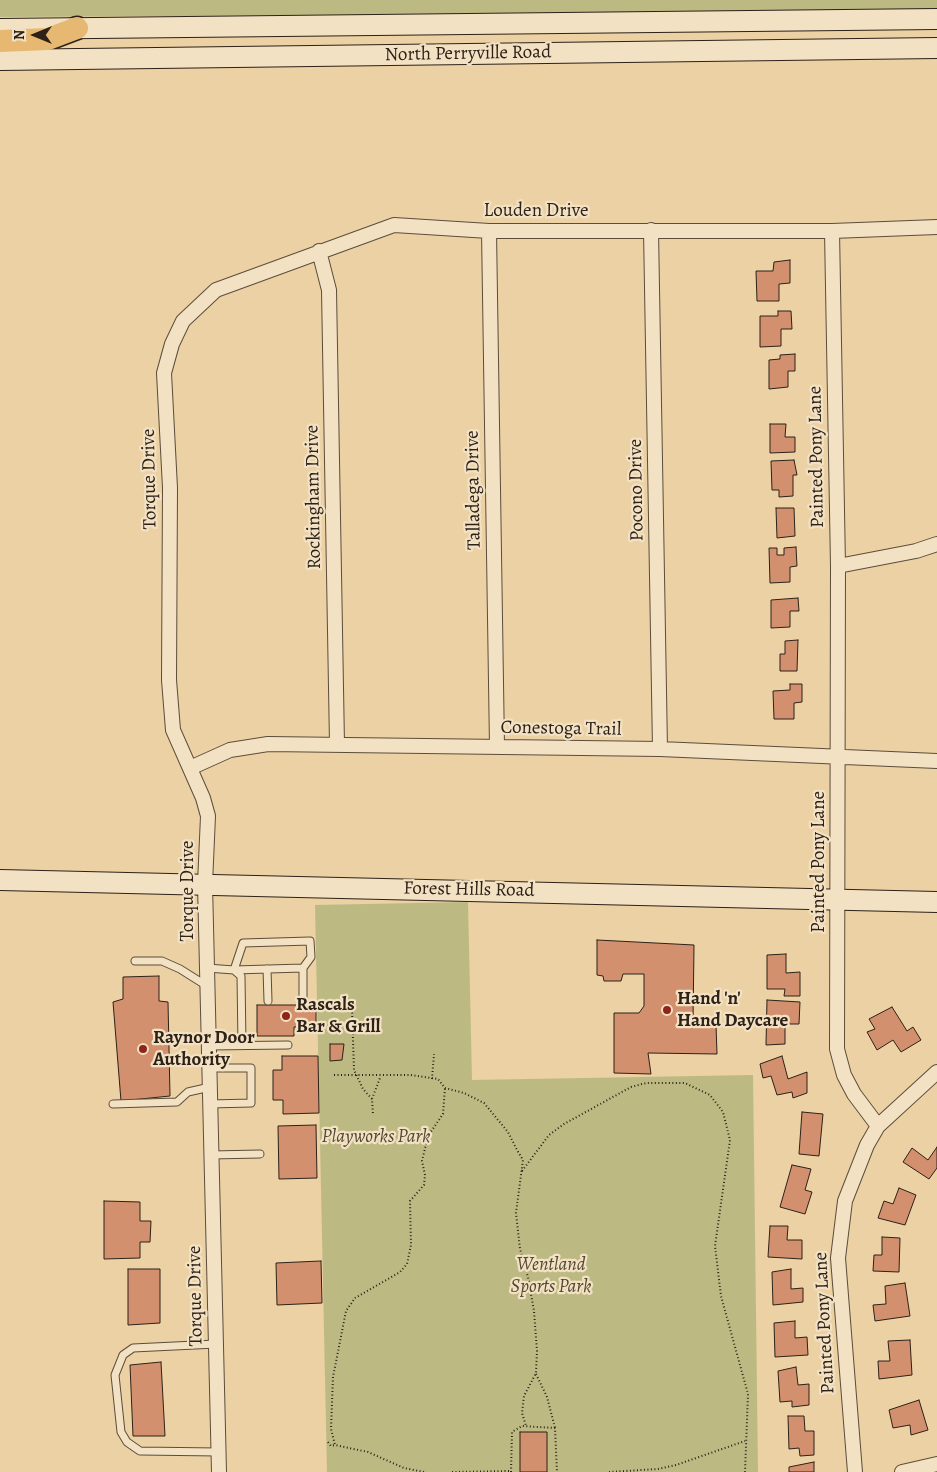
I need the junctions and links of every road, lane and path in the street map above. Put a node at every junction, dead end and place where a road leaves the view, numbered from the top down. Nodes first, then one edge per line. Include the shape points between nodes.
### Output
1 (937, 19) edge
2 (77, 28) junction
3 (0, 29) edge
4 (0, 41) edge
5 (937, 48) edge
6 (0, 60) edge
7 (937, 227) edge
8 (651, 230) junction
9 (489, 231) junction
10 (832, 231) junction
11 (319, 250) junction
12 (183, 321) joint
13 (937, 544) edge
14 (838, 566) junction
15 (337, 744) junction
16 (497, 747) junction
17 (660, 749) junction
18 (838, 758) junction
19 (937, 761) edge
20 (190, 768) junction
21 (0, 880) edge
22 (205, 884) junction
23 (838, 900) junction
24 (937, 902) edge
25 (135, 961) dead end
26 (207, 968) junction
27 (303, 968) junction
28 (267, 969) junction
29 (234, 970) junction
30 (208, 986) junction
31 (303, 1000) dead end
32 (268, 1001) dead end
33 (352, 1009) dead end
34 (242, 1045) junction
35 (288, 1045) dead end
36 (209, 1046) junction
37 (434, 1054) dead end
38 (209, 1068) junction
39 (937, 1072) edge
40 (334, 1075) dead end
41 (355, 1076) junction
42 (381, 1077) junction
43 (432, 1078) junction
44 (210, 1087) junction
45 (445, 1088) junction
46 (372, 1099) junction
47 (113, 1104) dead end
48 (210, 1104) junction
49 (373, 1115) dead end
50 (878, 1126) junction
51 (260, 1154) dead end
52 (211, 1155) junction
53 (522, 1171) junction
54 (216, 1344) junction
55 (536, 1373) junction
56 (326, 1408) dead end
57 (332, 1408) junction
58 (526, 1426) junction
59 (555, 1428) junction
60 (745, 1441) junction
61 (328, 1442) dead end
62 (335, 1445) junction
63 (218, 1452) junction
64 (937, 1464) edge
65 (219, 1472) edge
66 (424, 1472) edge
67 (452, 1472) edge
68 (510, 1472) edge
69 (557, 1472) edge
70 (609, 1472) edge
71 (745, 1472) edge
72 (854, 1472) edge
73 (902, 1472) edge

1 - 2 main road, North Perryville Road
2 - 3 main road, North Perryville Road
2 - 4 main road via 48,39
5 - 6 main road, North Perryville Road
7 - 10 street, Louden Drive
8 - 9 street, Louden Drive
8 - 10 street, Louden Drive
8 - 17 street, Pocono Drive
9 - 11 street, Louden Drive via 394,225
9 - 16 street, Talladega Drive
10 - 14 street, Painted Pony Lane
11 - 12 street, Louden Drive via 216,290
11 - 15 street, Rockingham Drive via 329,290
12 - 20 street, Torque Drive via 164,373 170,488 168,680 173,730
13 - 14 street
14 - 18 street, Painted Pony Lane
15 - 16 street, Conestoga Trail
15 - 20 street, Conestoga Trail via 268,744 230,750
16 - 17 street, Conestoga Trail
17 - 18 street, Conestoga Trail
18 - 19 street, Conestoga Trail
18 - 23 street, Painted Pony Lane
20 - 22 street, Torque Drive via 208,816
21 - 22 main road, Forest Hills Road
22 - 23 main road, Forest Hills Road
22 - 26 street, Torque Drive
23 - 24 main road, Forest Hills Road
23 - 50 street, Painted Pony Lane via 837,1049 850,1088
25 - 30 lane via 162,960
26 - 29 lane
26 - 30 street, Torque Drive
27 - 28 lane
27 - 29 lane via 311,956 310,941 243,944
27 - 31 lane
28 - 29 lane
28 - 32 lane
29 - 34 lane via 241,976
30 - 36 street, Torque Drive
33 - 41 path via 351,1052
34 - 35 lane
34 - 36 lane
36 - 38 street, Torque Drive
37 - 43 path
38 - 44 street, Torque Drive
38 - 48 lane via 251,1068 251,1103
39 - 50 street
40 - 41 path
41 - 42 path
41 - 46 path
42 - 43 path via 411,1075
42 - 46 path
43 - 45 path via 438,1079
44 - 47 lane via 188,1092 177,1102
44 - 48 street, Torque Drive
45 - 53 path via 484,1103 523,1160
45 - 57 path via 443,1114 428,1136 422,1161 424,1185 410,1201 411,1245 407,1264 400,1272 355,1298 346,1311 333,1377
46 - 49 path
48 - 52 street, Torque Drive
50 - 72 street, Painted Pony Lane via 845,1201 838,1258
51 - 52 lane
52 - 54 street, Torque Drive
53 - 55 path via 516,1213 520,1249 534,1311
53 - 60 path via 549,1135 631,1087 646,1083 685,1083 710,1094 723,1112 730,1140 715,1246 721,1296 748,1394
54 - 63 street, Torque Drive
54 - 63 lane via 133,1348 123,1355 114,1375 121,1432 127,1442 140,1450
55 - 58 path via 524,1396 522,1413
55 - 59 path via 547,1397
56 - 57 path
57 - 62 path via 331,1428
58 - 59 path
58 - 68 path via 512,1432
59 - 69 path
60 - 70 path via 676,1465
60 - 71 path
61 - 62 path
62 - 66 path via 368,1452 404,1468
63 - 65 street, Torque Drive
64 - 73 street
67 - 68 path

